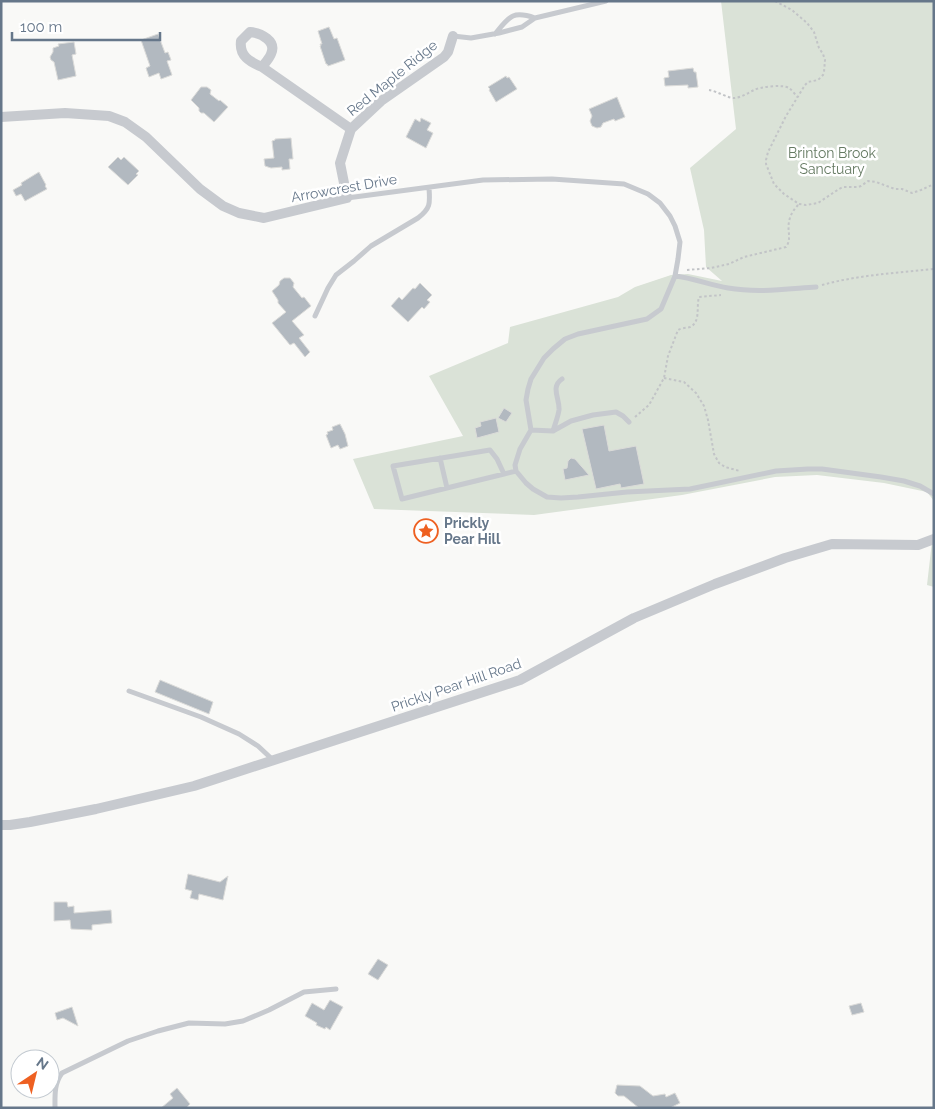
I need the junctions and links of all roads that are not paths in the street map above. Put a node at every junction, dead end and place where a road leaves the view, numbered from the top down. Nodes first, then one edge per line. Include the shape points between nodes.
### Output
1 (606, 1) edge
2 (535, 18) junction
3 (494, 34) junction
4 (453, 36) joint
5 (262, 67) dead end
6 (1, 117) edge
7 (351, 128) junction
8 (429, 188) junction
9 (347, 198) junction
10 (675, 273) junction
11 (816, 287) road end
12 (315, 316) dead end
13 (562, 379) dead end
14 (629, 422) road end
15 (531, 430) junction
16 (553, 431) junction
17 (440, 458) junction
18 (516, 471) junction
19 (504, 474) junction
20 (447, 488) junction
21 (934, 494) edge
22 (934, 539) edge
23 (129, 691) dead end
24 (273, 760) junction
25 (1, 825) edge
26 (336, 989) dead end
27 (55, 1108) edge

1 - 2 lane
2 - 3 lane via 522,27
2 - 3 lane via 515,14
3 - 4 lane via 471,38
4 - 7 street, Red Maple Ridge via 444,57 381,101
5 - 7 street
6 - 9 street, Arrowcrest Drive via 64,113 109,116 125,122 146,137 200,189 239,213 264,218
7 - 9 street, Red Maple Ridge via 340,163
8 - 9 lane, Arrowcrest Drive
8 - 10 lane, Arrowcrest Drive via 483,180 552,179 624,184 648,194 670,216 680,242
8 - 12 lane via 430,202 424,213 370,246 336,275
10 - 11 lane via 726,288 756,291
10 - 15 lane, Arrowcrest Drive via 661,309 647,319 578,334 552,349 538,367 528,389 526,400
13 - 16 lane via 556,387 559,406
14 - 16 lane via 616,412 571,421
15 - 16 lane
15 - 18 lane via 520,449
17 - 19 lane via 490,450
17 - 20 lane
17 - 20 lane via 393,466 402,499
18 - 19 lane
18 - 21 lane via 533,489 547,497 561,498 690,489 776,471 808,469 904,481
19 - 20 lane
22 - 24 street, Prickly Pear Hill Road via 918,545 832,544 785,558 634,618 520,680
23 - 24 lane via 239,734
24 - 25 street, Prickly Pear Hill Road via 194,786 24,823
26 - 27 lane via 304,992 243,1020 225,1024 189,1023 128,1042 62,1073 55,1087

